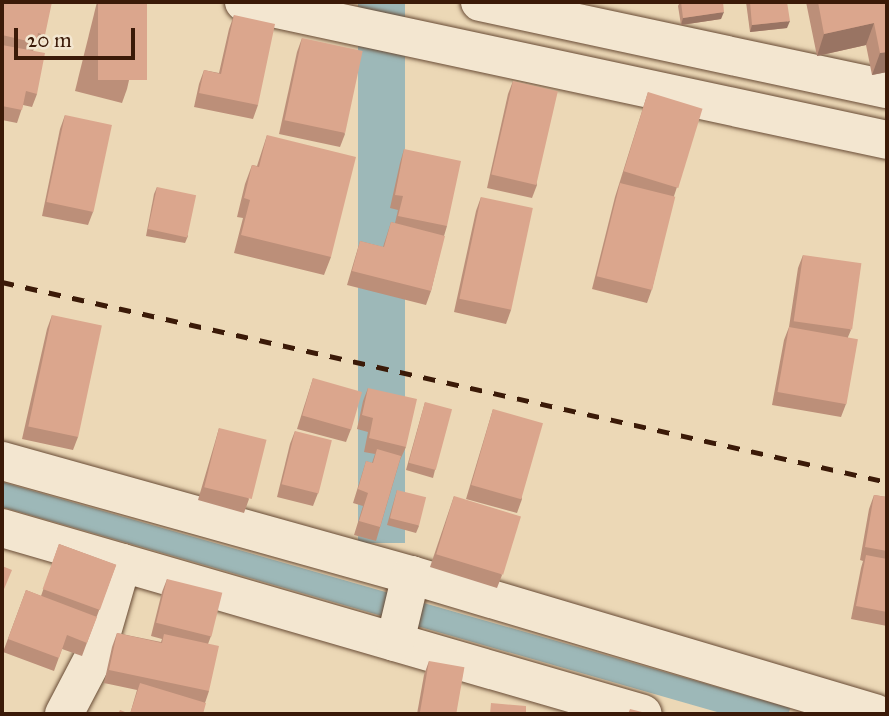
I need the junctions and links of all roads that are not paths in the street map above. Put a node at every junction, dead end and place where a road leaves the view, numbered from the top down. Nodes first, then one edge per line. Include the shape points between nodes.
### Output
1 (244, 2) edge
2 (480, 2) edge
3 (887, 89) edge
4 (887, 139) edge
5 (2, 461) edge
6 (2, 528) edge
7 (122, 563) junction
8 (409, 584) junction
9 (396, 636) junction
10 (64, 714) edge
11 (643, 714) edge
12 (876, 714) edge

1 - 4 street
2 - 3 street
5 - 8 street
6 - 7 street
7 - 9 street
7 - 10 street via 96,653
8 - 9 street
8 - 12 street
9 - 11 street

